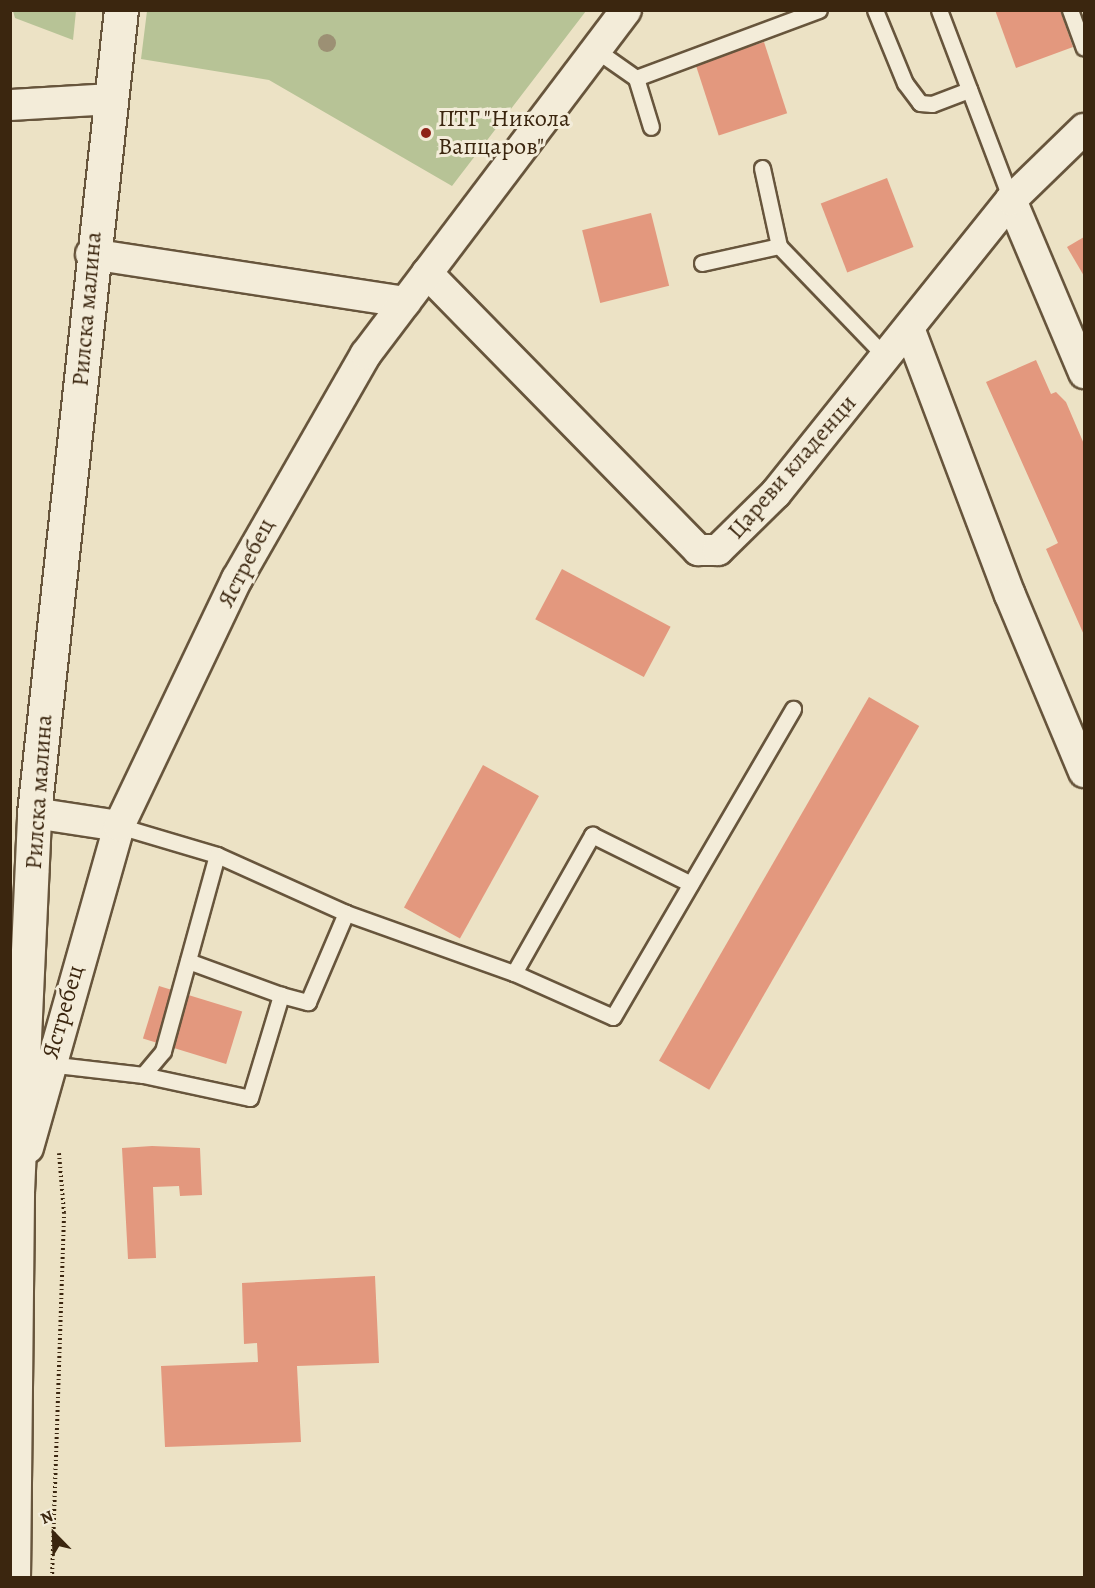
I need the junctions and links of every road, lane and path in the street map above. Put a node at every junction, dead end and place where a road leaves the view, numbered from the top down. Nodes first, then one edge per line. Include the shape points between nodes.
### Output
1 (121, 10) edge
2 (626, 10) edge
3 (819, 10) edge
4 (876, 10) edge
5 (939, 10) edge
6 (1070, 10) edge
7 (1084, 48) edge
8 (596, 50) junction
9 (636, 78) junction
10 (969, 90) junction
11 (110, 99) junction
12 (10, 105) edge
13 (651, 127) dead end
14 (1084, 129) edge
15 (762, 168) dead end
16 (1011, 200) junction
17 (779, 246) junction
18 (91, 254) junction
19 (702, 263) dead end
20 (427, 273) junction
21 (405, 302) junction
22 (909, 328) junction
23 (886, 357) junction
24 (1084, 373) edge
25 (793, 710) dead end
26 (1084, 772) edge
27 (34, 813) junction
28 (119, 825) junction
29 (217, 855) junction
30 (691, 884) junction
31 (346, 913) junction
32 (188, 961) junction
33 (514, 973) junction
34 (281, 995) junction
35 (48, 1064) junction
36 (143, 1075) junction
37 (59, 1151) dead end
38 (17, 1192) junction
39 (14, 1396) edge
40 (13, 1578) edge
41 (52, 1578) edge

1 - 11 street, Рилска малина
2 - 8 street, Ястребец
3 - 9 lane
4 - 10 lane via 904,83 920,103 932,104
5 - 10 lane
6 - 7 lane
8 - 9 lane
8 - 20 street, Ястребец
9 - 13 lane
10 - 16 lane
11 - 12 street
11 - 18 street, Рилска малина
14 - 16 street, Цареви кладенци
15 - 17 lane
16 - 22 street, Цареви кладенци
16 - 24 street
17 - 19 lane
17 - 23 lane
18 - 21 street
18 - 27 street, Рилска малина
20 - 21 street, Ястребец
20 - 23 street, Цареви кладенци via 698,550 718,550 736,537
21 - 28 street, Ястребец via 296,470
22 - 23 street, Цареви кладенци
22 - 26 street via 1010,595
25 - 30 lane
27 - 28 street
27 - 38 street, Рилска малина
28 - 29 lane
28 - 35 street, Ястребец
29 - 31 lane
29 - 32 lane
30 - 33 lane via 613,1017
30 - 33 lane via 592,835
31 - 33 lane
31 - 34 lane via 308,1002
32 - 34 lane
32 - 36 lane via 163,1051
34 - 36 lane via 250,1098
35 - 36 lane
35 - 38 street, Ястребец
37 - 41 path via 64,1213
38 - 39 street, Рилска малина
39 - 40 street, Рилска малина

